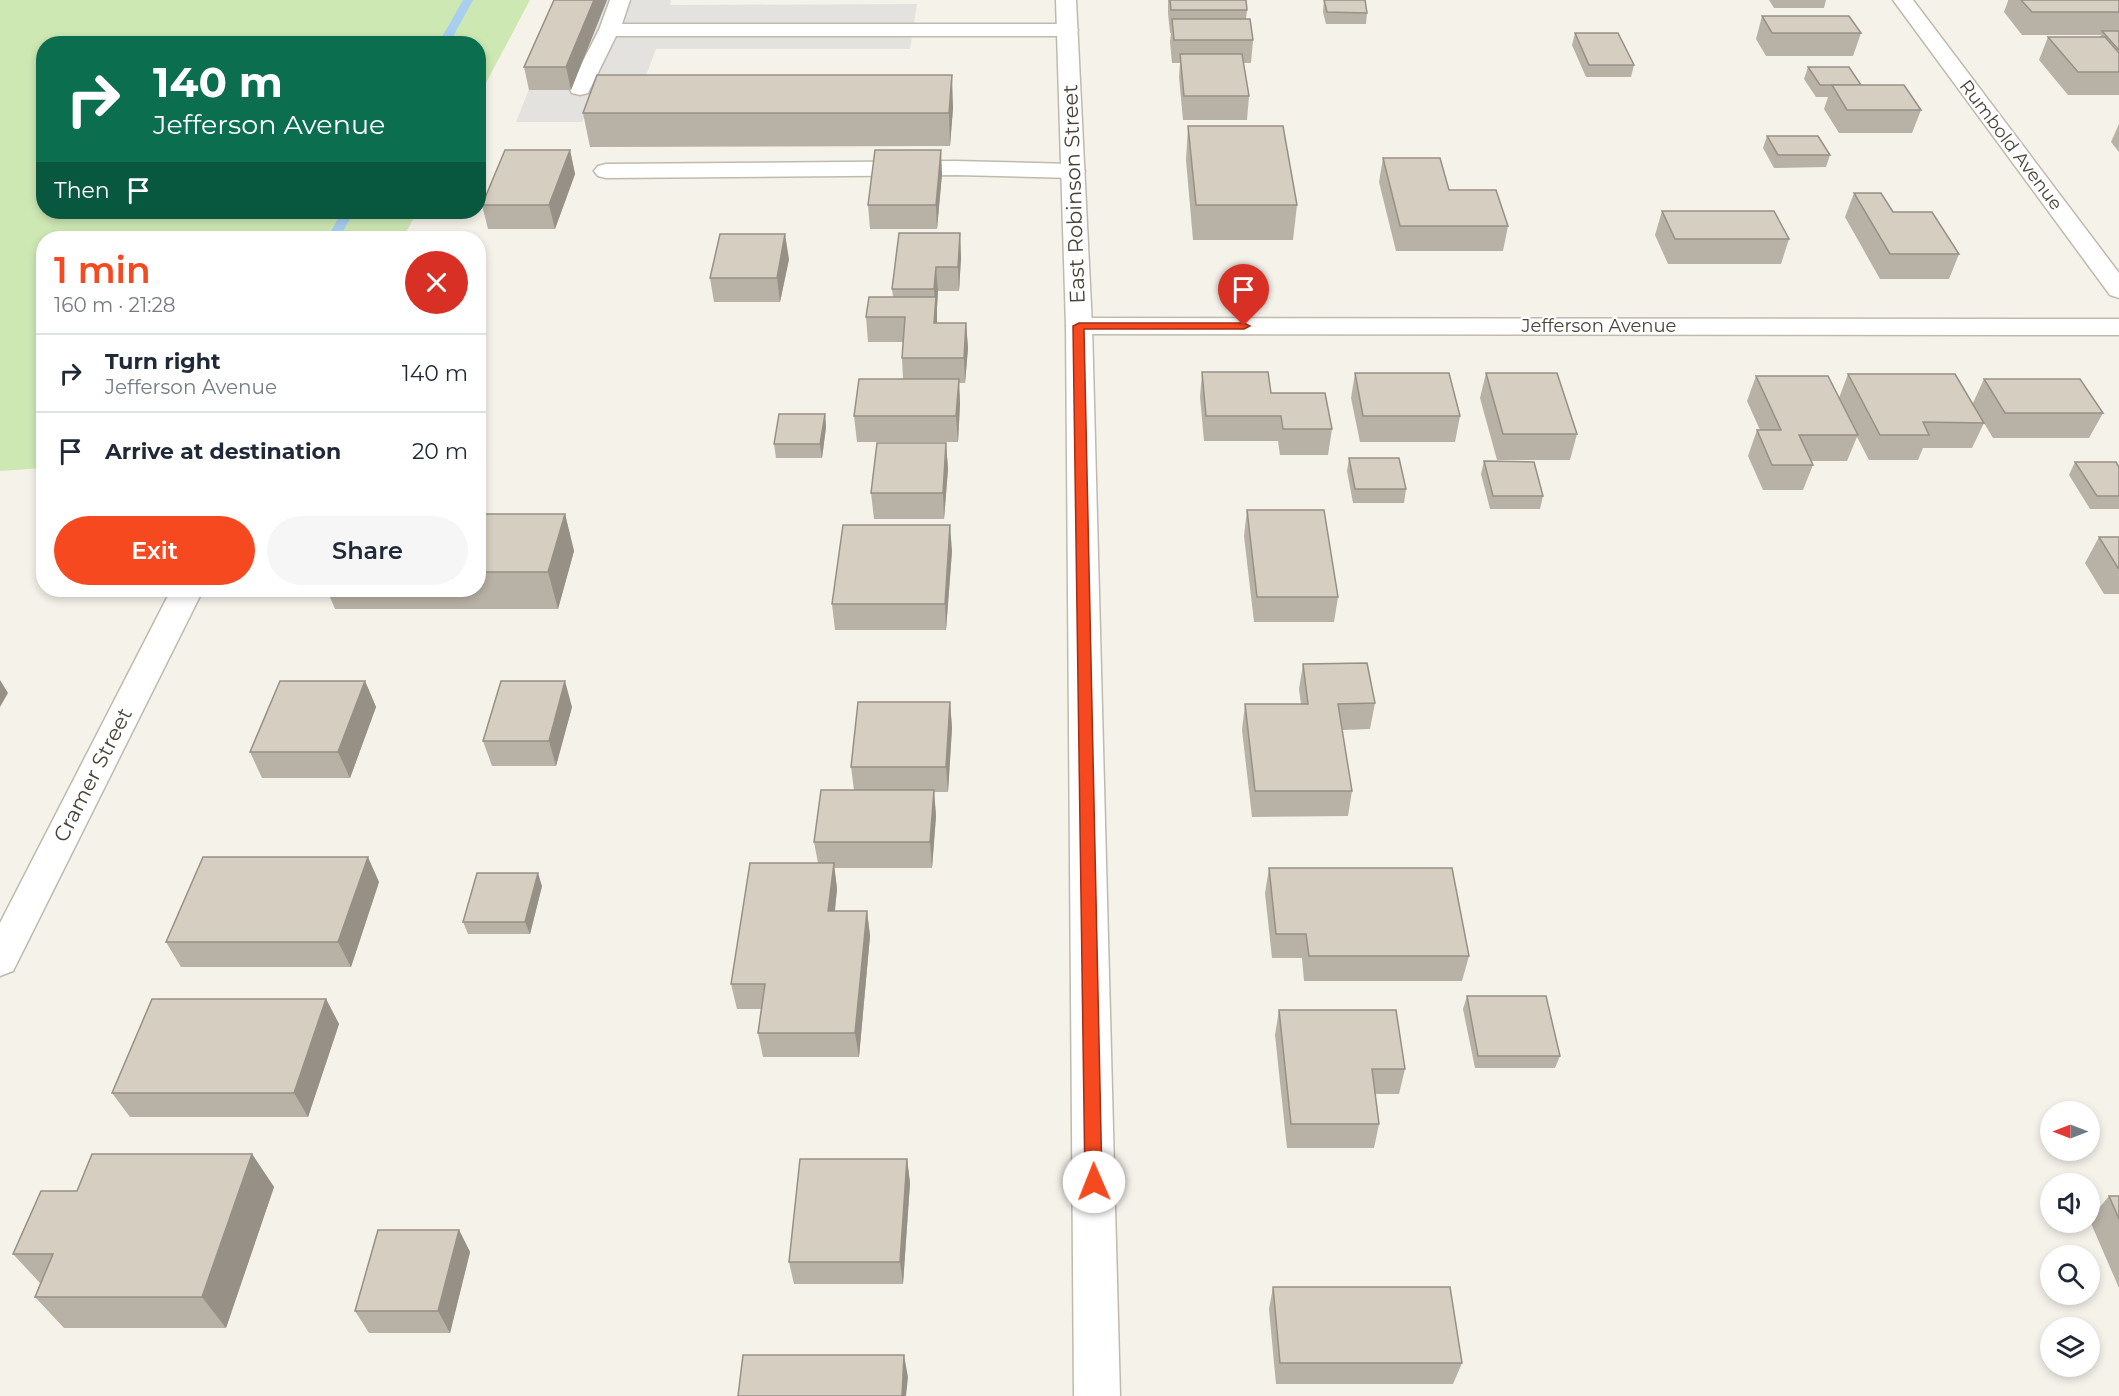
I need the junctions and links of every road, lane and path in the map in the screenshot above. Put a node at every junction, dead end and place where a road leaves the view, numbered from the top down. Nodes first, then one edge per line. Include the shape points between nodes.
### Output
1 (620, 0) edge
2 (1903, 0) edge
3 (1067, 15) edge
4 (609, 30) junction
5 (580, 88) dead end
6 (606, 171) dead end
7 (1073, 171) junction
8 (2119, 290) edge
9 (1079, 326) junction
10 (2119, 327) edge
11 (183, 597) edge
12 (0, 960) edge
13 (1097, 1396) edge

1 - 4 street
2 - 8 street, Rumbold Avenue
3 - 4 street
3 - 7 street, East Robinson Street
4 - 5 street
6 - 7 street
7 - 9 street, East Robinson Street
9 - 10 street, Jefferson Avenue
9 - 13 street, East Robinson Street
11 - 12 street, Cramer Street

